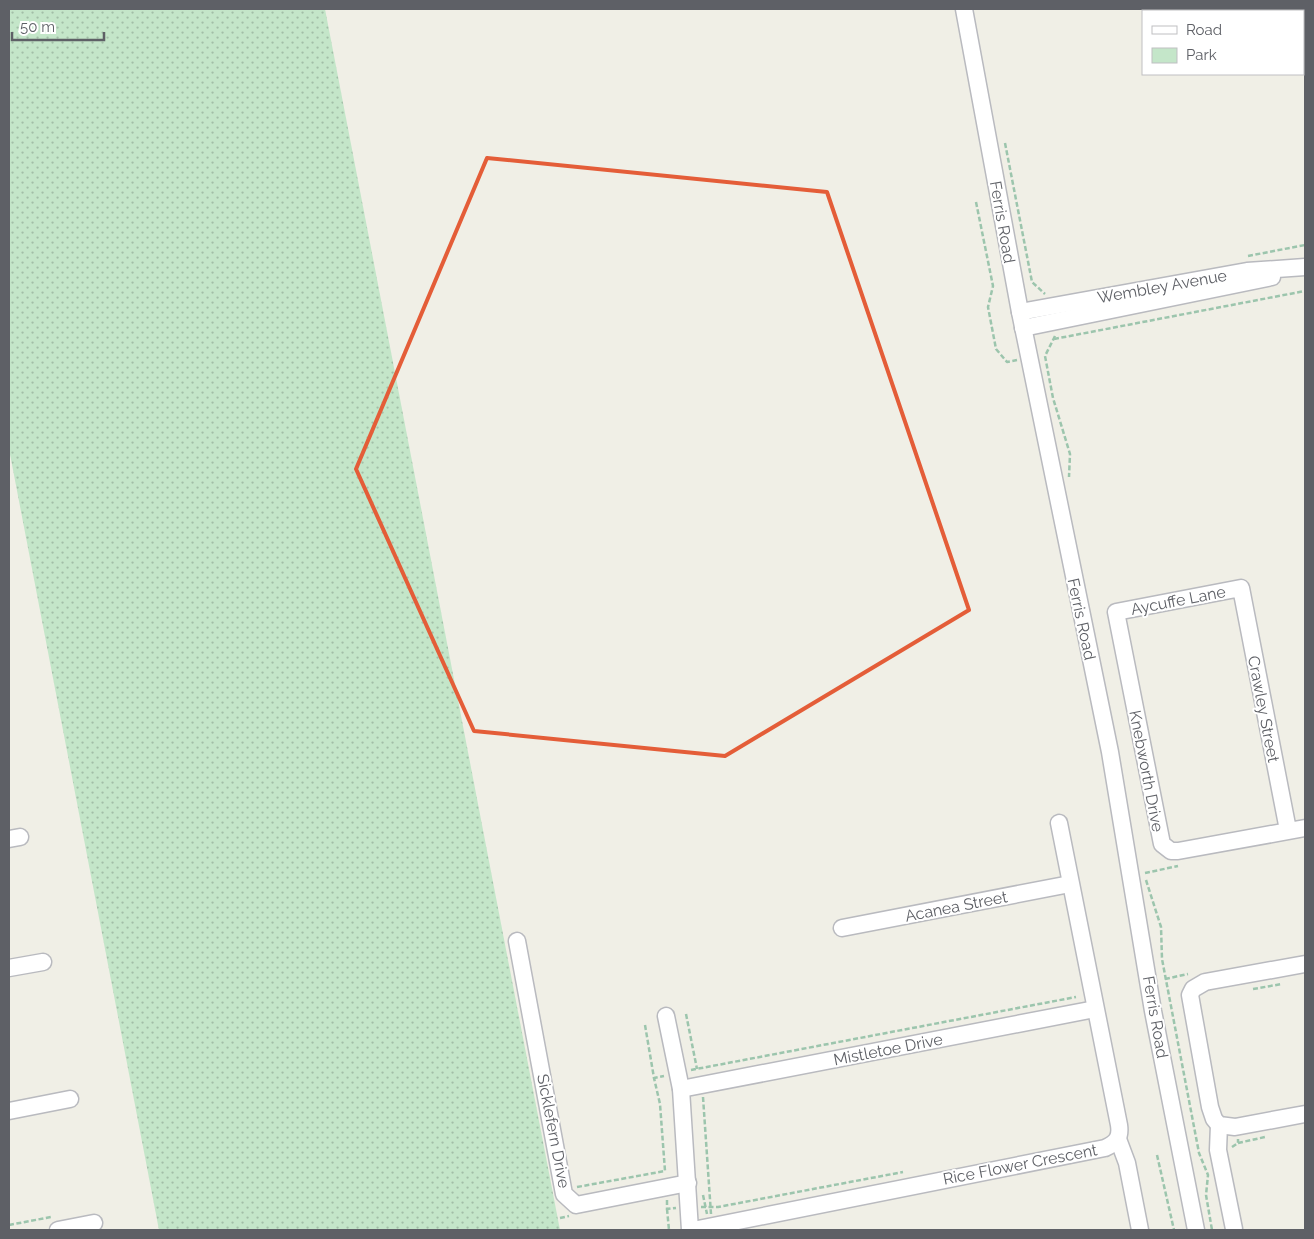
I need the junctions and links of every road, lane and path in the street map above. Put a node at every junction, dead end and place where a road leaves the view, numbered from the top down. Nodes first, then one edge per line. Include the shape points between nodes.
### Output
1 (964, 9) edge
2 (976, 202) dead end
3 (1304, 245) dead end
4 (1305, 251) edge
5 (1305, 267) edge
6 (1305, 291) edge
7 (1022, 320) junction
8 (1054, 339) dead end
9 (1037, 357) junction
10 (1241, 588) joint
11 (1116, 612) joint
12 (1059, 823) dead end
13 (1305, 828) edge
14 (1288, 830) junction
15 (1070, 884) junction
16 (842, 928) dead end
17 (517, 942) dead end
18 (44, 962) dead end
19 (1305, 964) edge
20 (9, 968) edge
21 (1286, 983) dead end
22 (1248, 990) dead end
23 (1076, 997) dead end
24 (1191, 1008) junction
25 (1095, 1009) junction
26 (1172, 1012) dead end
27 (686, 1014) dead end
28 (666, 1016) dead end
29 (645, 1025) dead end
30 (697, 1069) junction
31 (654, 1078) junction
32 (679, 1081) junction
33 (704, 1095) dead end
34 (70, 1099) dead end
35 (9, 1111) edge
36 (1305, 1114) edge
37 (1219, 1125) junction
38 (1118, 1139) junction
39 (1157, 1155) dead end
40 (907, 1172) dead end
41 (575, 1179) dead end
42 (688, 1183) junction
43 (666, 1196) dead end
44 (689, 1207) junction
45 (710, 1207) junction
46 (667, 1209) junction
47 (56, 1223) edge
48 (94, 1223) dead end
49 (9, 1225) edge
50 (712, 1226) junction
51 (1234, 1229) edge
52 (668, 1230) edge
53 (691, 1230) edge
54 (1140, 1230) edge
55 (1174, 1230) edge
56 (1196, 1230) edge

1 - 7 street, Ferris Road
2 - 9 path via 993,286 988,307 996,349 1007,362
3 - 4 path
5 - 7 street, Wembley Avenue via 1261,280
6 - 8 path
7 - 9 street, Ferris Road
9 - 56 street, Ferris Road via 1110,752 1153,1011
10 - 11 street, Aycuffe Lane
10 - 14 street, Crawley Street
11 - 14 street, Knebworth Drive via 1162,844 1171,851 1178,851
12 - 15 street, Rice Flower Crescent
13 - 14 street, Knebworth Drive
15 - 16 street, Acanea Street
15 - 25 street, Rice Flower Crescent
17 - 42 street, Sicklefern Drive via 564,1194 576,1205
18 - 20 street
19 - 24 street via 1198,985 1190,995
21 - 22 path
23 - 30 path
24 - 26 path
24 - 37 street via 1210,1107
25 - 32 street, Mistletoe Drive
25 - 38 street, Rice Flower Crescent via 1119,1125
27 - 30 path
28 - 32 street
29 - 31 path
30 - 32 path
31 - 32 path
31 - 41 path via 660,1104 665,1170 577,1187
32 - 42 street
33 - 45 path
34 - 35 street
36 - 37 street via 1234,1127
37 - 51 street via 1218,1150
38 - 50 street, Rice Flower Crescent via 1105,1148
38 - 54 street via 1127,1163
39 - 55 path
40 - 45 path
42 - 44 street
43 - 46 path
44 - 45 path
44 - 46 path
44 - 53 street
45 - 50 path
46 - 52 path
47 - 48 street
47 - 49 path
50 - 53 street, Rice Flower Crescent

